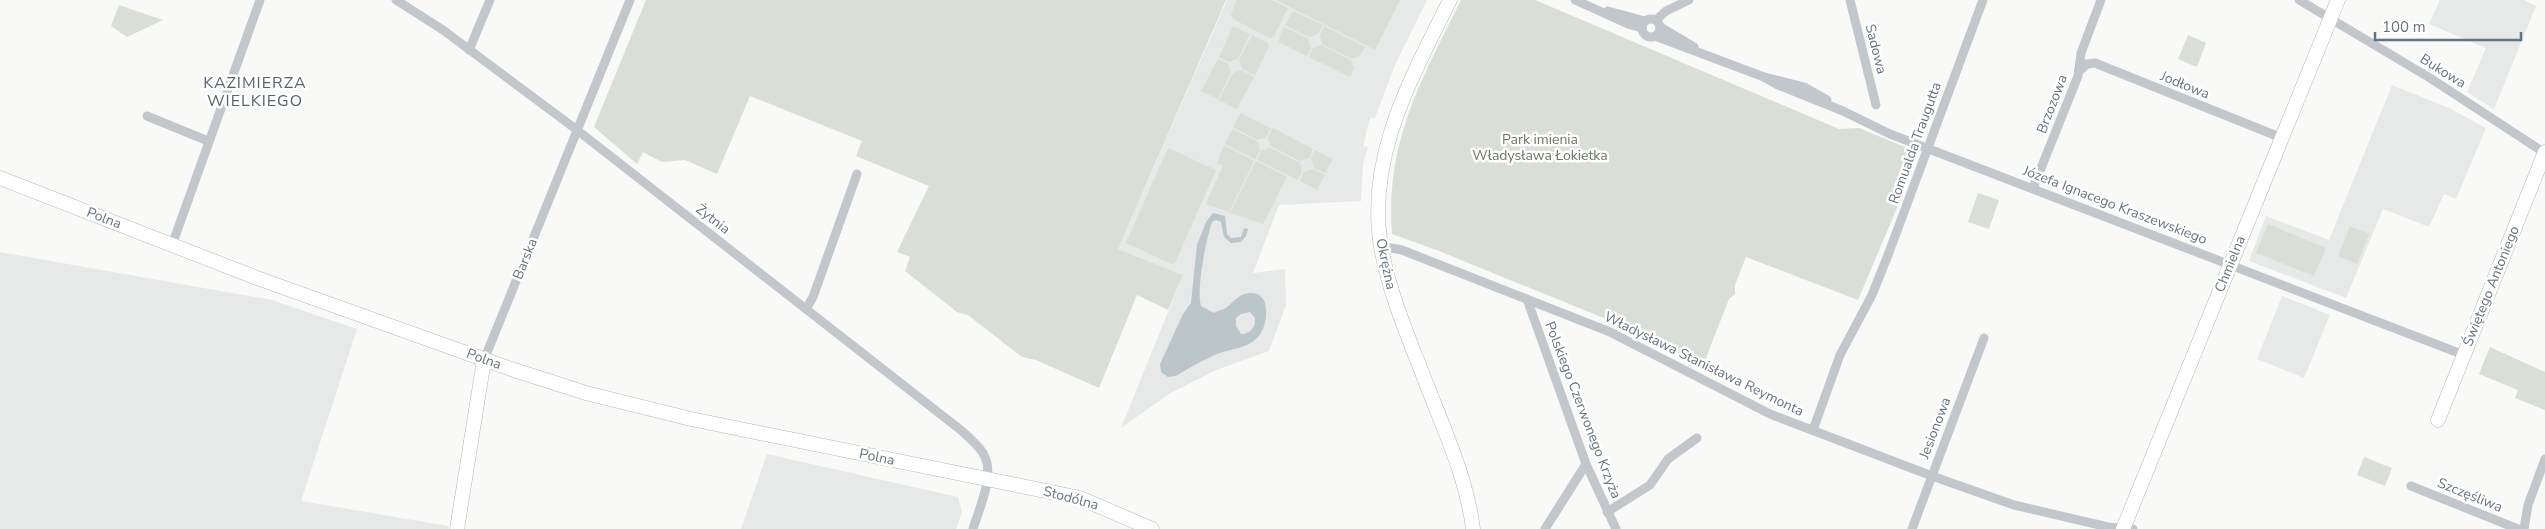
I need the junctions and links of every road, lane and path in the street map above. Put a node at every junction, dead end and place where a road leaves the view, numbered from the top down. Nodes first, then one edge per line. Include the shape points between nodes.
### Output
1 (260, 0) edge
2 (396, 0) edge
3 (490, 0) edge
4 (630, 0) edge
5 (1450, 0) edge
6 (1575, 0) edge
7 (1689, 0) edge
8 (1850, 0) edge
9 (1983, 0) edge
10 (2101, 0) edge
11 (2299, 0) edge
12 (2338, 0) edge
13 (2331, 19) junction
14 (1658, 23) junction
15 (1644, 25) junction
16 (1655, 36) junction
17 (469, 50) junction
18 (1700, 52) junction
19 (2079, 71) junction
20 (1876, 105) dead end
21 (147, 116) dead end
22 (576, 130) junction
23 (2282, 138) junction
24 (208, 141) junction
25 (1927, 147) junction
26 (2545, 153) edge
27 (857, 174) dead end
28 (0, 178) edge
29 (2033, 188) junction
30 (172, 245) junction
31 (1381, 246) junction
32 (2230, 264) junction
33 (1527, 299) junction
34 (806, 309) junction
35 (1984, 338) dead end
36 (2464, 355) junction
37 (484, 360) junction
38 (2438, 420) dead end
39 (1812, 430) junction
40 (1697, 438) dead end
41 (2545, 458) edge
42 (1586, 464) junction
43 (1932, 476) junction
44 (987, 479) junction
45 (2411, 486) dead end
46 (1607, 512) junction
47 (457, 529) edge
48 (973, 529) edge
49 (1152, 529) edge
50 (1473, 529) edge
51 (1545, 529) edge
52 (1616, 529) edge
53 (1912, 529) edge
54 (2126, 529) edge
55 (2518, 529) edge
56 (2524, 529) edge

1 - 24 street
2 - 17 street, Żytnia
3 - 17 street
4 - 22 street, Barska
5 - 31 street, Okrężna via 1392,124 1379,191
6 - 15 street via 1628,24
7 - 14 street via 1666,11
8 - 20 street, Sadowa
9 - 25 street, Romualda Traugutta
10 - 19 street, Brzozowa via 2080,53
11 - 13 street, Bukowa
12 - 13 street, Chmielna
13 - 23 street, Chmielna
13 - 26 street, Bukowa via 2430,78
14 - 15 street via 1651,19
14 - 16 street via 1659,32
14 - 18 street, Józefa Ignacego Kraszewskiego
15 - 16 street via 1646,35
16 - 18 street, Józefa Ignacego Kraszewskiego
17 - 22 street, Żytnia
18 - 25 street, Józefa Ignacego Kraszewskiego
19 - 23 street, Jodłowa via 2087,64 2095,64
19 - 29 street, Brzozowa
21 - 24 street
22 - 34 street, Żytnia
22 - 37 street, Barska
23 - 32 street, Chmielna
24 - 30 street
25 - 29 street, Józefa Ignacego Kraszewskiego
25 - 39 street, Romualda Traugutta via 1872,295 1840,355
26 - 36 street, Świętego Antoniego
27 - 34 street
28 - 30 street, Polna
29 - 32 street, Józefa Ignacego Kraszewskiego
30 - 37 street, Polna
31 - 33 street, Władysława Stanisława Reymonta via 1394,247
31 - 50 street, Okrężna via 1395,303 1462,479
32 - 36 street, Józefa Ignacego Kraszewskiego
32 - 54 street, Chmielna
33 - 39 street, Władysława Stanisława Reymonta via 1629,340 1770,414
33 - 42 street, Polskiego Czerwonego Krzyża
34 - 44 street, Żytnia via 962,431 985,456
35 - 43 street, Jesionowa
36 - 38 street, Świętego Antoniego
37 - 44 street, Polna via 643,408
37 - 47 street, Barska
39 - 43 street, Władysława Stanisława Reymonta
40 - 46 street via 1668,459 1650,485
41 - 56 street via 2528,506
42 - 46 street, Polskiego Czerwonego Krzyża
42 - 51 street
43 - 53 street, Jesionowa
43 - 54 street, Władysława Stanisława Reymonta via 2014,505
44 - 48 street
44 - 49 street, Stodólna via 1080,498
45 - 55 street, Szczęśliwa
46 - 52 street, Polskiego Czerwonego Krzyża

